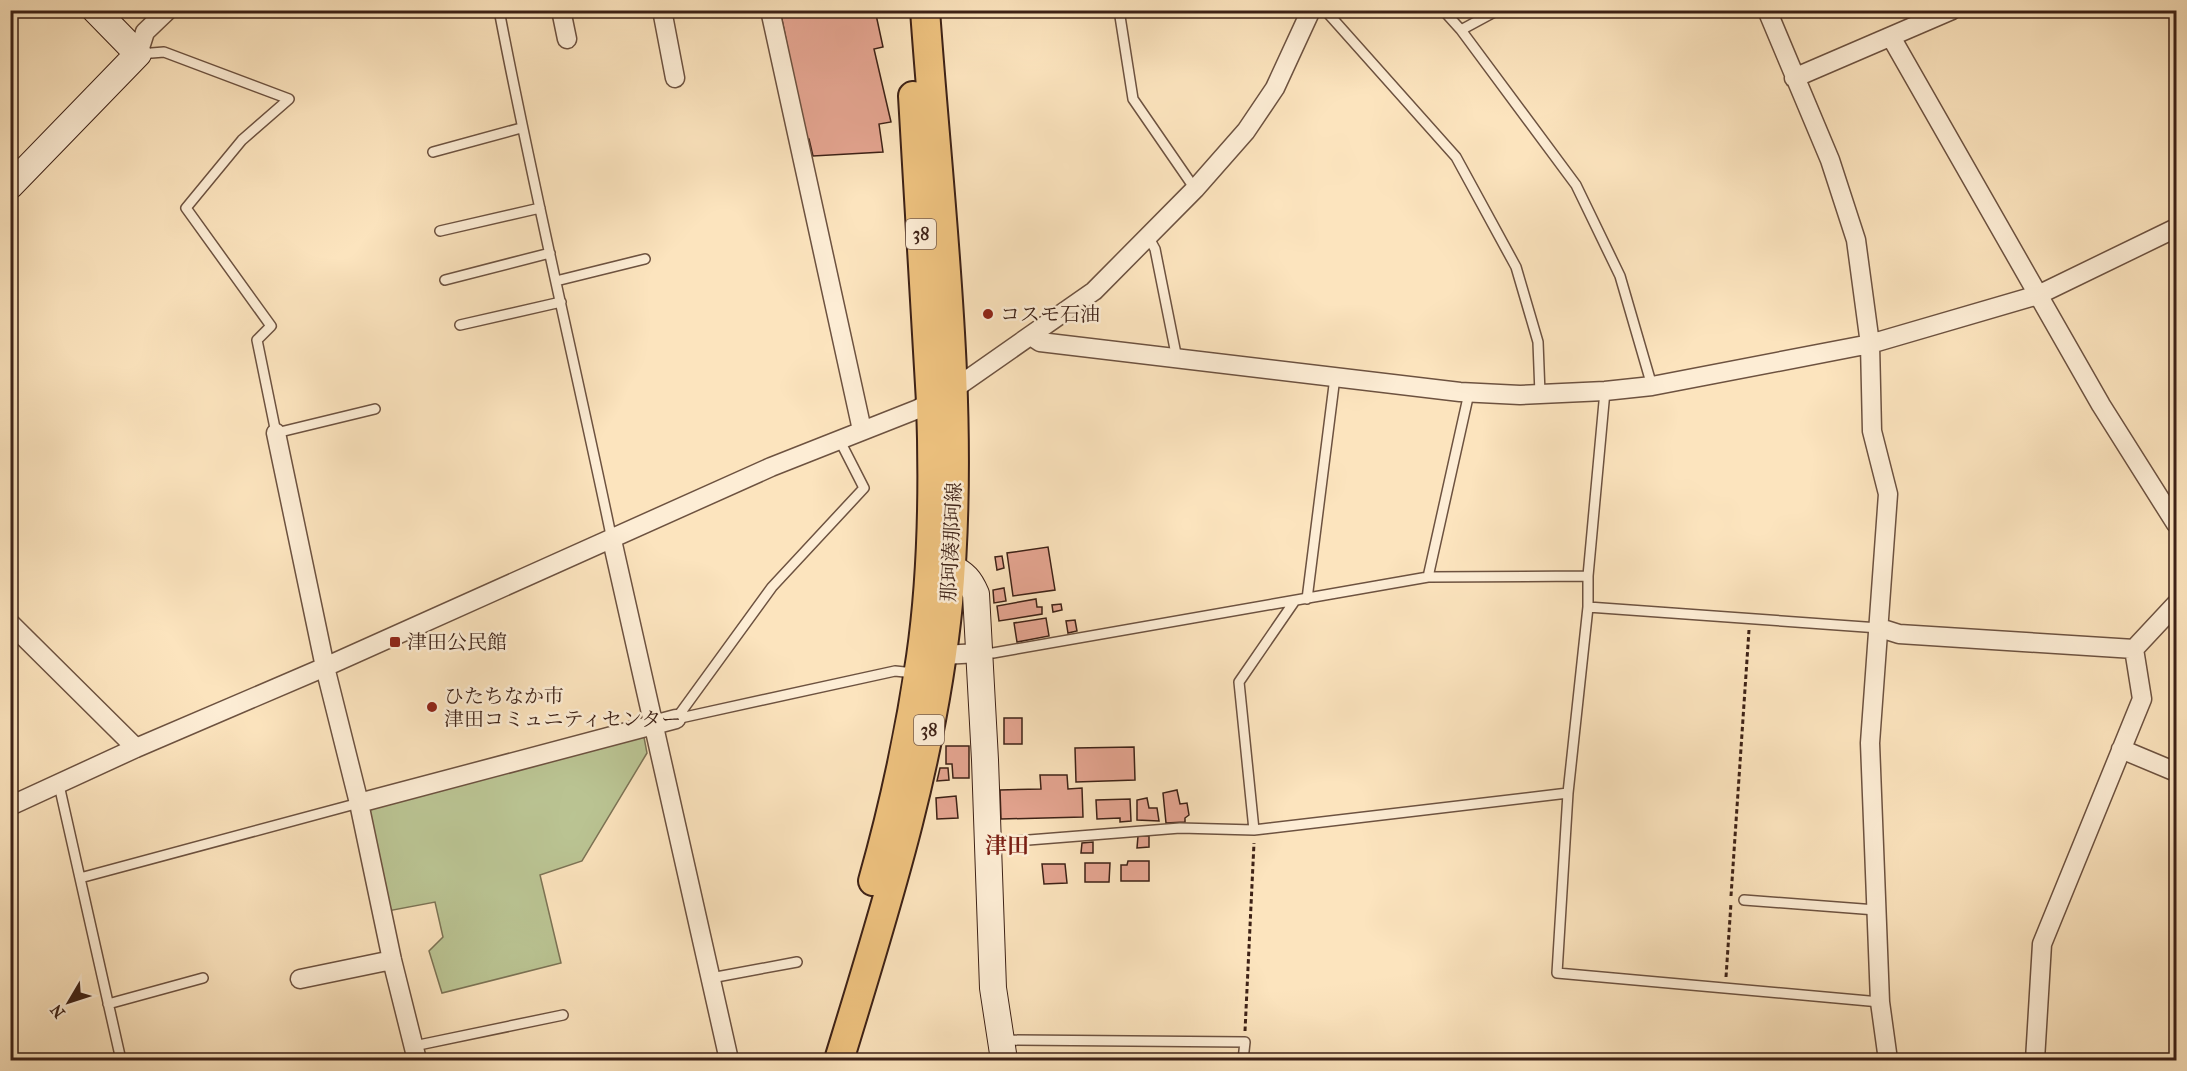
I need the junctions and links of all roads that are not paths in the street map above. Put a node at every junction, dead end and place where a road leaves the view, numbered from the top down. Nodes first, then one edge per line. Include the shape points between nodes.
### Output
1 (95, 10) edge
2 (168, 10) edge
3 (499, 10) edge
4 (561, 10) edge
5 (662, 10) edge
6 (770, 10) edge
7 (907, 10) edge
8 (925, 10) edge
9 (1119, 10) edge
10 (1311, 10) edge
11 (1325, 10) edge
12 (1443, 10) edge
13 (1498, 10) edge
14 (1767, 10) edge
15 (1952, 10) edge
16 (1461, 30) junction
17 (1891, 37) junction
18 (567, 39) dead end
19 (138, 54) junction
20 (675, 78) dead end
21 (1794, 78) junction
22 (521, 129) junction
23 (433, 152) dead end
24 (10, 186) edge
25 (1196, 189) junction
26 (540, 208) junction
27 (2176, 228) edge
28 (440, 231) dead end
29 (1149, 238) junction
30 (550, 253) junction
31 (645, 259) dead end
32 (445, 279) dead end
33 (556, 281) junction
34 (2038, 295) junction
35 (561, 302) junction
36 (460, 325) dead end
37 (1031, 336) junction
38 (1870, 344) junction
39 (1177, 359) junction
40 (1335, 377) junction
41 (1652, 386) junction
42 (1605, 391) junction
43 (1469, 393) junction
44 (1540, 394) junction
45 (942, 395) junction
46 (375, 409) dead end
47 (862, 430) junction
48 (276, 433) junction
49 (840, 439) junction
50 (2176, 524) edge
51 (612, 540) junction
52 (951, 567) junction
53 (1588, 576) junction
54 (1428, 577) junction
55 (1307, 599) junction
56 (1294, 602) junction
57 (2176, 603) edge
58 (1588, 607) junction
59 (10, 623) edge
60 (1880, 628) junction
61 (2134, 649) junction
62 (980, 653) junction
63 (942, 655) junction
64 (325, 668) junction
65 (918, 673) junction
66 (676, 719) junction
67 (652, 724) junction
68 (136, 748) junction
69 (2121, 749) junction
70 (2176, 772) edge
71 (58, 784) junction
72 (1568, 793) junction
73 (359, 802) junction
74 (10, 806) edge
75 (1254, 830) junction
76 (988, 843) junction
77 (80, 878) junction
78 (1744, 900) dead end
79 (1876, 910) junction
80 (392, 960) junction
81 (797, 962) dead end
82 (203, 978) dead end
83 (711, 978) junction
84 (300, 979) dead end
85 (1880, 1002) junction
86 (108, 1004) junction
87 (564, 1015) dead end
88 (1003, 1050) edge
89 (415, 1053) edge
90 (121, 1060) edge
91 (729, 1060) edge
92 (818, 1060) edge
93 (839, 1060) edge
94 (1243, 1060) edge
95 (1888, 1060) edge
96 (2035, 1060) edge

1 - 19 street
2 - 19 street via 145,32
3 - 22 lane
4 - 18 street
5 - 20 street
6 - 47 street
7 - 45 main road, 那珂湊那珂線 / 38
8 - 45 main road, 那珂湊那珂線 / 38
9 - 25 lane via 1133,99
10 - 25 street via 1275,88 1246,131
11 - 44 lane via 1456,157 1516,267 1538,342
12 - 16 lane
13 - 16 lane
14 - 21 street
15 - 17 street
16 - 41 lane via 1576,185 1620,276
17 - 21 street
17 - 34 street
19 - 24 street
19 - 48 lane via 164,52 289,99 242,140 186,208 272,326 257,340
21 - 38 street via 1830,160 1856,240
22 - 23 lane
22 - 26 lane
25 - 29 street
26 - 28 lane
26 - 30 lane
27 - 34 street
29 - 37 street via 1094,291
29 - 39 lane via 1155,249
30 - 32 lane
30 - 33 lane
31 - 33 lane
33 - 35 lane
34 - 38 street
34 - 50 street
35 - 36 lane
35 - 51 lane
37 - 39 street via 1040,342
37 - 45 street
38 - 41 street
38 - 60 street via 1872,431 1888,494
39 - 40 street
40 - 43 street
40 - 55 lane
41 - 42 street
42 - 44 street
42 - 53 lane
43 - 44 street
43 - 54 lane
45 - 47 street via 918,409
45 - 52 main road, 那珂湊那珂線 / 38 via 955,494
45 - 65 main road, 那珂湊那珂線 / 38 via 933,451 929,566
46 - 48 lane
47 - 49 street
48 - 64 street
49 - 51 street
49 - 66 lane via 864,488 772,587
51 - 64 street
51 - 67 street
52 - 62 street via 964,573 976,594
52 - 63 main road, 那珂湊那珂線 / 38
53 - 54 lane
53 - 58 lane
54 - 55 lane
55 - 56 lane
56 - 62 lane
56 - 75 lane via 1239,682
57 - 61 street
58 - 60 lane
58 - 72 lane
59 - 68 street
60 - 61 street via 1899,634
60 - 79 street via 1870,743
61 - 69 street via 2142,699
62 - 63 street
62 - 76 street
63 - 93 main road, 那珂湊那珂線 / 38 via 907,834
64 - 68 street
64 - 73 street
65 - 66 lane via 895,671
65 - 92 main road, 那珂湊那珂線 / 38 via 900,778 874,879
66 - 67 street
67 - 73 street
67 - 83 street
68 - 71 street
69 - 70 street
69 - 96 street via 2042,944
71 - 74 street
71 - 77 lane
72 - 75 lane
72 - 85 lane via 1557,973
73 - 77 lane
73 - 80 street
75 - 76 lane via 1180,828
76 - 88 street via 993,988
77 - 86 lane
78 - 79 lane
79 - 85 street
80 - 84 street
80 - 89 street
81 - 83 lane
82 - 86 lane
83 - 91 street
85 - 95 street
86 - 90 lane
87 - 89 lane
88 - 94 lane via 1245,1042

